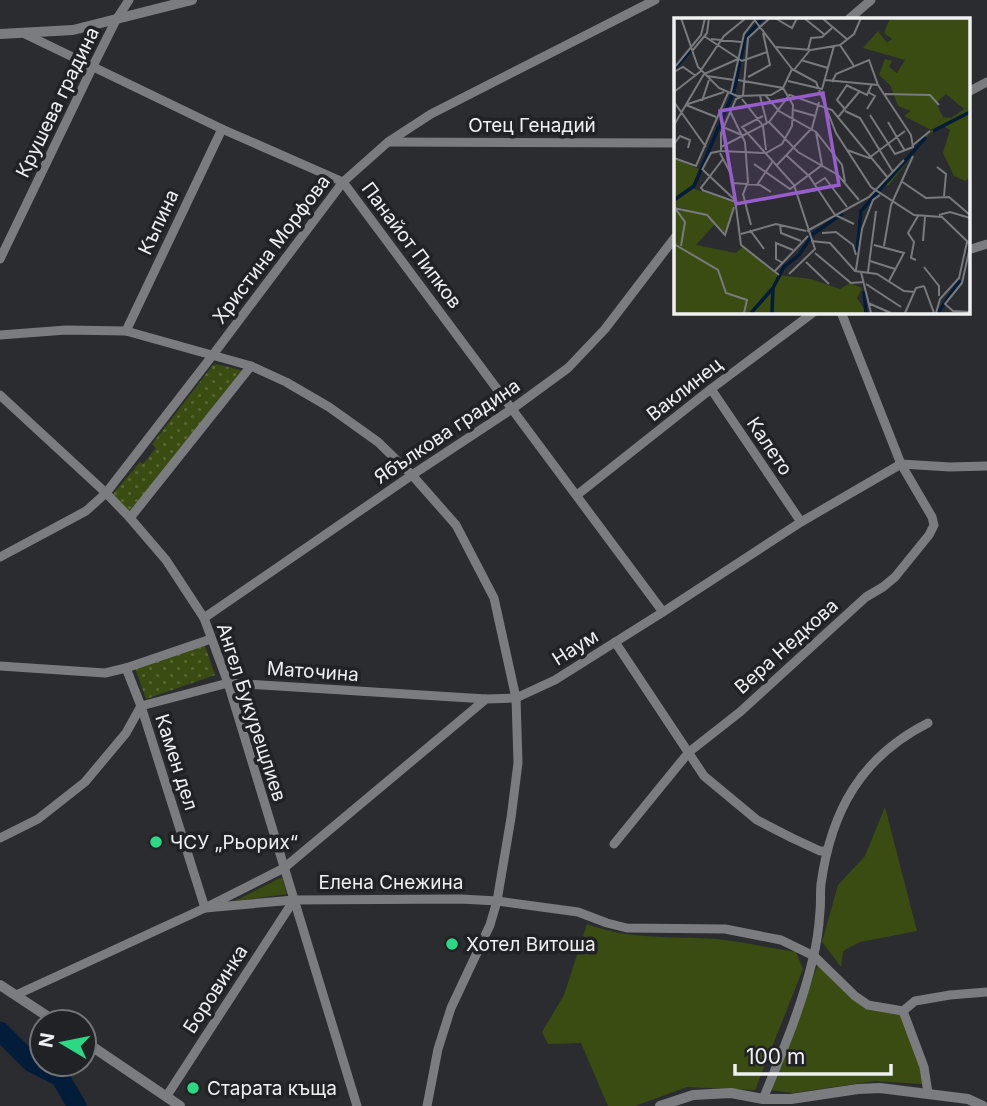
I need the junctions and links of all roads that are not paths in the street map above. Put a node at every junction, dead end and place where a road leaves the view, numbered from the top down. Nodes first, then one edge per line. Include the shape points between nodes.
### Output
1 (129, 0) edge
2 (192, 0) edge
3 (655, 0) edge
4 (871, 0) edge
5 (850, 18) edge
6 (116, 20) junction
7 (24, 33) junction
8 (0, 34) edge
9 (93, 66) junction
10 (987, 82) edge
11 (970, 91) edge
12 (222, 129) junction
13 (388, 142) junction
14 (674, 143) edge
15 (343, 182) junction
16 (674, 239) edge
17 (987, 244) edge
18 (970, 249) edge
19 (0, 259) edge
20 (813, 313) edge
21 (841, 313) edge
22 (126, 331) junction
23 (0, 335) edge
24 (212, 356) junction
25 (251, 366) junction
26 (711, 389) junction
27 (0, 395) edge
28 (512, 409) junction
29 (901, 464) junction
30 (987, 466) edge
31 (412, 475) junction
32 (106, 494) junction
33 (577, 495) junction
34 (130, 518) junction
35 (801, 522) junction
36 (0, 557) edge
37 (663, 612) junction
38 (204, 618) junction
39 (211, 639) junction
40 (615, 642) junction
41 (0, 666) edge
42 (126, 668) junction
43 (228, 683) junction
44 (516, 698) junction
45 (486, 699) junction
46 (141, 706) junction
47 (928, 723) dead end
48 (690, 752) junction
49 (0, 838) edge
50 (614, 844) dead end
51 (827, 851) junction
52 (284, 868) junction
53 (294, 900) junction
54 (497, 901) junction
55 (205, 908) junction
56 (814, 956) junction
57 (0, 985) edge
58 (987, 992) edge
59 (16, 995) junction
60 (35, 1008) edge
61 (903, 1011) junction
62 (98, 1051) edge
63 (928, 1093) junction
64 (166, 1097) junction
65 (763, 1098) junction
66 (987, 1102) edge
67 (968, 1103) edge
68 (180, 1106) edge
69 (357, 1106) edge
70 (427, 1106) edge
71 (660, 1106) edge
72 (957, 1106) edge
73 (983, 1106) edge

1 - 6 street, Крушева градина
2 - 6 street
3 - 13 street, Христина Морфова via 431,114
4 - 5 street
6 - 7 street via 74,30
6 - 9 street, Крушева градина
7 - 8 street
7 - 9 street, Панайот Пипков
9 - 12 street, Панайот Пипков
9 - 19 street, Крушева градина
10 - 11 street
12 - 15 street, Панайот Пипков
12 - 22 street, Къпина
13 - 14 street, Отец Генадий
13 - 15 street, Христина Морфова
15 - 24 street, Христина Морфова
15 - 28 street, Панайот Пипков
16 - 28 street, Ябълкова градина via 605,329 568,368
17 - 18 street
20 - 26 street, Ваклинец
21 - 29 street
22 - 23 street
22 - 24 street
24 - 25 street
24 - 32 street, Христина Морфова
25 - 31 street via 329,407 378,442
25 - 34 street
26 - 33 street, Ваклинец
26 - 35 street, Калето
27 - 32 street, Ангел Букурещлиев
28 - 31 street, Ябълкова градина
28 - 33 street, Панайот Пипков
29 - 30 street
29 - 35 street, Наум
29 - 48 street, Вера Недкова via 932,517 929,535 895,577 866,597
31 - 38 street, Ябълкова градина
31 - 44 street via 456,525 494,598
32 - 34 street, Ангел Букурещлиев
32 - 36 street, Христина Морфова via 86,511
33 - 37 street, Панайот Пипков
34 - 38 street, Ангел Букурещлиев via 166,560
35 - 37 street, Наум
37 - 40 street, Наум
38 - 39 street, Ангел Букурещлиев
39 - 42 street
39 - 43 street, Ангел Букурещлиев
40 - 44 street, Наум via 555,680
40 - 48 street
41 - 42 street via 105,673
42 - 46 street, Камен дел
43 - 45 street, Маточина
43 - 46 street, Маточина
43 - 52 street, Ангел Букурещлиев
44 - 45 street, Наум
44 - 54 street via 518,762
45 - 52 street
46 - 49 street via 126,733 85,782 38,819
46 - 55 street, Камен дел
47 - 51 street via 889,748 863,775 836,821
48 - 50 street, Вера Недкова
48 - 51 street via 704,776 757,820
51 - 56 street
52 - 53 street, Ангел Букурещлиев
52 - 55 street
53 - 54 street, Елена Снежина
53 - 55 street, Елена Снежина
53 - 64 street, Боровинка
53 - 69 street, Ангел Букурещлиев
54 - 56 street, Елена Снежина via 578,912 627,928 725,929 781,940
54 - 70 street via 451,1008
55 - 59 street, Елена Снежина
56 - 61 street, Елена Снежина via 868,1005
56 - 65 street
57 - 59 street
58 - 61 street via 915,1001
59 - 60 street
61 - 63 street via 924,1067
62 - 64 street
63 - 65 street via 870,1088
63 - 67 street
64 - 68 street
65 - 71 street via 731,1093 693,1095
66 - 67 street
67 - 72 street
67 - 73 street

